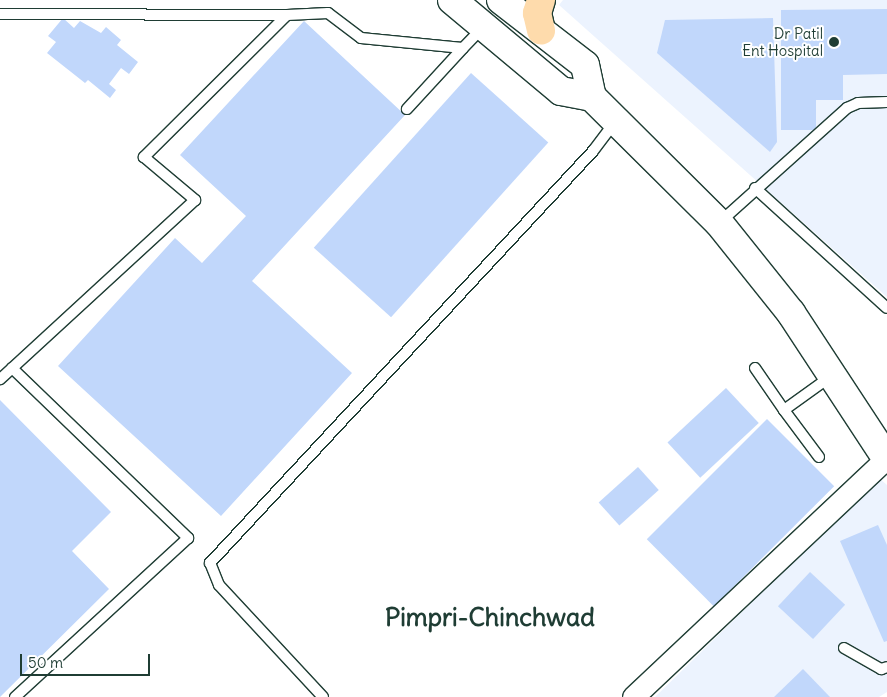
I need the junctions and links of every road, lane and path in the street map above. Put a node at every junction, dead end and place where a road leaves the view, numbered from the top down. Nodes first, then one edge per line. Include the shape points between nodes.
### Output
1 (452, 0) edge
2 (500, 0) edge
3 (541, 0) edge
4 (0, 14) edge
5 (287, 15) junction
6 (484, 26) junction
7 (541, 31) junction
8 (463, 48) junction
9 (592, 97) junction
10 (887, 102) edge
11 (407, 109) dead end
12 (617, 120) junction
13 (755, 188) junction
14 (719, 223) junction
15 (887, 308) edge
16 (12, 368) junction
17 (755, 368) dead end
18 (833, 374) junction
19 (0, 379) edge
20 (784, 410) junction
21 (819, 457) dead end
22 (887, 459) edge
23 (844, 648) dead end
24 (887, 667) edge
25 (15, 697) edge
26 (322, 697) edge
27 (633, 697) edge

1 - 6 main road
2 - 7 main road
3 - 7 main road via 537,13
4 - 5 lane
5 - 8 lane via 328,12 361,38
5 - 16 lane via 144,157 195,200
6 - 8 lane
6 - 9 main road via 561,91
7 - 9 main road via 586,65
8 - 11 lane
9 - 12 main road
10 - 13 lane via 858,103 846,108
12 - 14 main road
12 - 26 lane via 586,158 210,563 218,585
13 - 14 lane
13 - 15 lane
14 - 18 main road
16 - 19 lane
16 - 25 lane via 188,538
17 - 20 lane
18 - 20 lane
18 - 22 main road
20 - 21 lane
22 - 27 street
23 - 24 lane via 881,669

